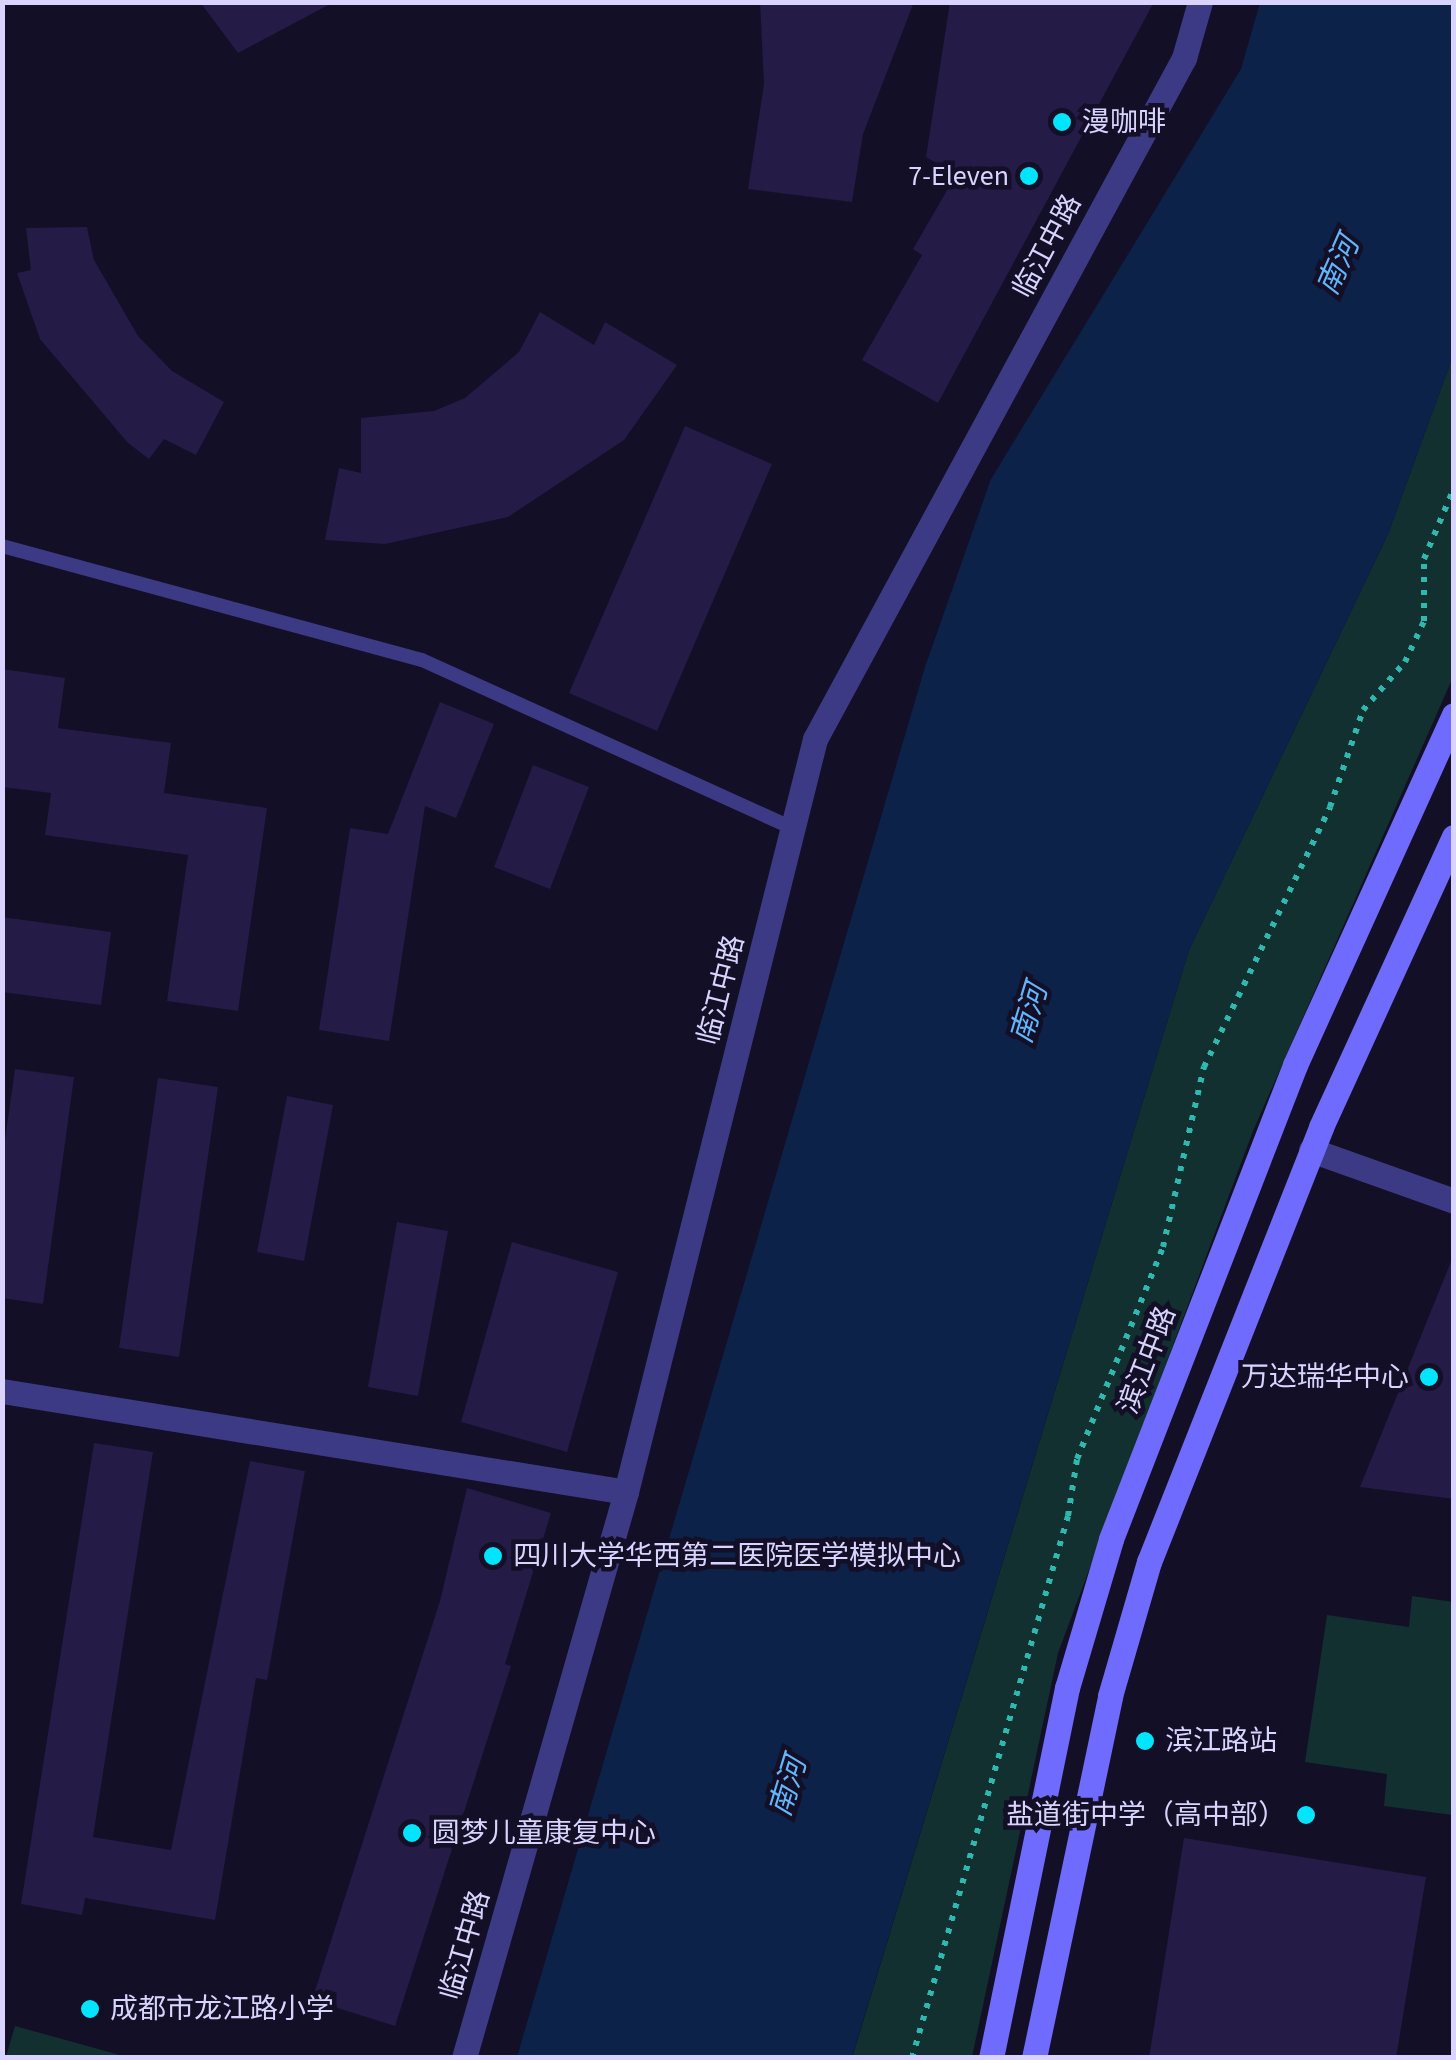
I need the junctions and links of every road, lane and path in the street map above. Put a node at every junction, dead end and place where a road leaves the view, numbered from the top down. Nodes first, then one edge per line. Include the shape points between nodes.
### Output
1 (1200, 2) edge
2 (1454, 488) edge
3 (2, 546) edge
4 (1454, 716) edge
5 (792, 828) junction
6 (1454, 837) edge
7 (1311, 1150) junction
8 (1454, 1201) edge
9 (2, 1392) edge
10 (626, 1492) junction
11 (464, 2058) edge
12 (912, 2058) edge
13 (991, 2058) edge
14 (1034, 2058) edge

1 - 5 street, 临江中路 via 1184,58 815,739
2 - 12 path via 1424,559 1424,621 1404,662 1363,710 1330,807 1204,1067 1163,1248 1077,1459 1068,1516
3 - 5 lane via 422,660
4 - 13 main road, 滨江中路 via 1295,1065 1111,1539 1067,1688
5 - 10 street, 临江中路
6 - 7 main road
7 - 8 street
7 - 14 main road via 1225,1356 1126,1630
9 - 10 street
10 - 11 street, 临江中路

